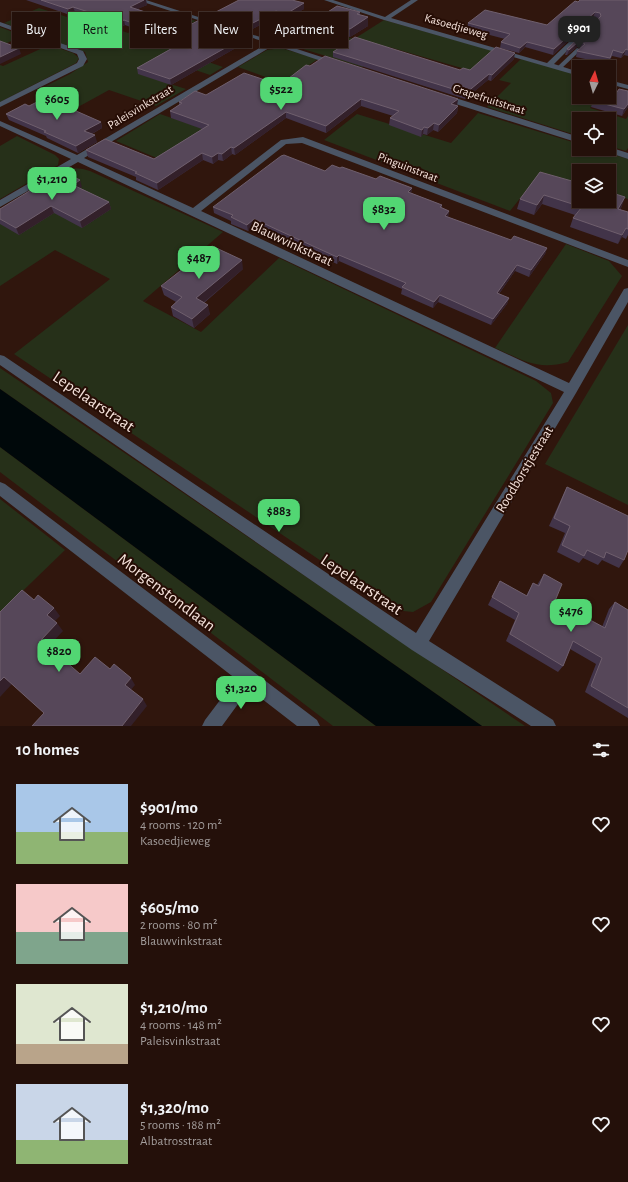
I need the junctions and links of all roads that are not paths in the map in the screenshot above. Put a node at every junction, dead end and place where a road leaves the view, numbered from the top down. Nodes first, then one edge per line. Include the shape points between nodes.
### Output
1 (140, 0) edge
2 (327, 0) edge
3 (415, 0) edge
4 (386, 19) junction
5 (595, 20) edge
6 (0, 24) edge
7 (260, 39) edge
8 (265, 48) edge
9 (289, 48) edge
10 (579, 49) edge
11 (340, 64) edge
12 (549, 65) junction
13 (559, 68) junction
14 (572, 72) edge
15 (616, 84) edge
16 (628, 87) edge
17 (438, 95) edge
18 (0, 105) edge
19 (0, 123) edge
20 (572, 138) edge
21 (616, 152) edge
22 (628, 156) edge
23 (76, 159) junction
24 (0, 204) edge
25 (194, 212) junction
26 (628, 264) edge
27 (628, 292) edge
28 (0, 359) edge
29 (572, 390) junction
30 (0, 488) edge
31 (418, 644) junction
32 (248, 677) junction
33 (211, 726) edge
34 (311, 726) edge
35 (547, 726) edge

1 - 7 street
2 - 4 street, Kasoedjieweg
3 - 4 street
4 - 12 street, Kasoedjieweg
5 - 12 street
6 - 18 street via 80,53 83,59 80,64
8 - 23 street, Paleisvinkstraat
9 - 11 street
10 - 13 lane
12 - 13 street, Kasoedjieweg
13 - 14 street, Kasoedjieweg
15 - 16 street
17 - 20 street, Grapefruitstraat
19 - 23 street, Blauwvinkstraat
21 - 22 street
23 - 24 street, Paleisvinkstraat
23 - 25 street, Blauwvinkstraat
25 - 26 street, Pinguinstraat via 284,142 303,140
25 - 29 street, Blauwvinkstraat
27 - 29 street, Roodborstjestraat
28 - 31 street, Lepelaarstraat
29 - 31 street, Roodborstjestraat
30 - 32 street, Morgenstondlaan
31 - 35 street, Lepelaarstraat
32 - 33 street
32 - 34 street, Morgenstondlaan

